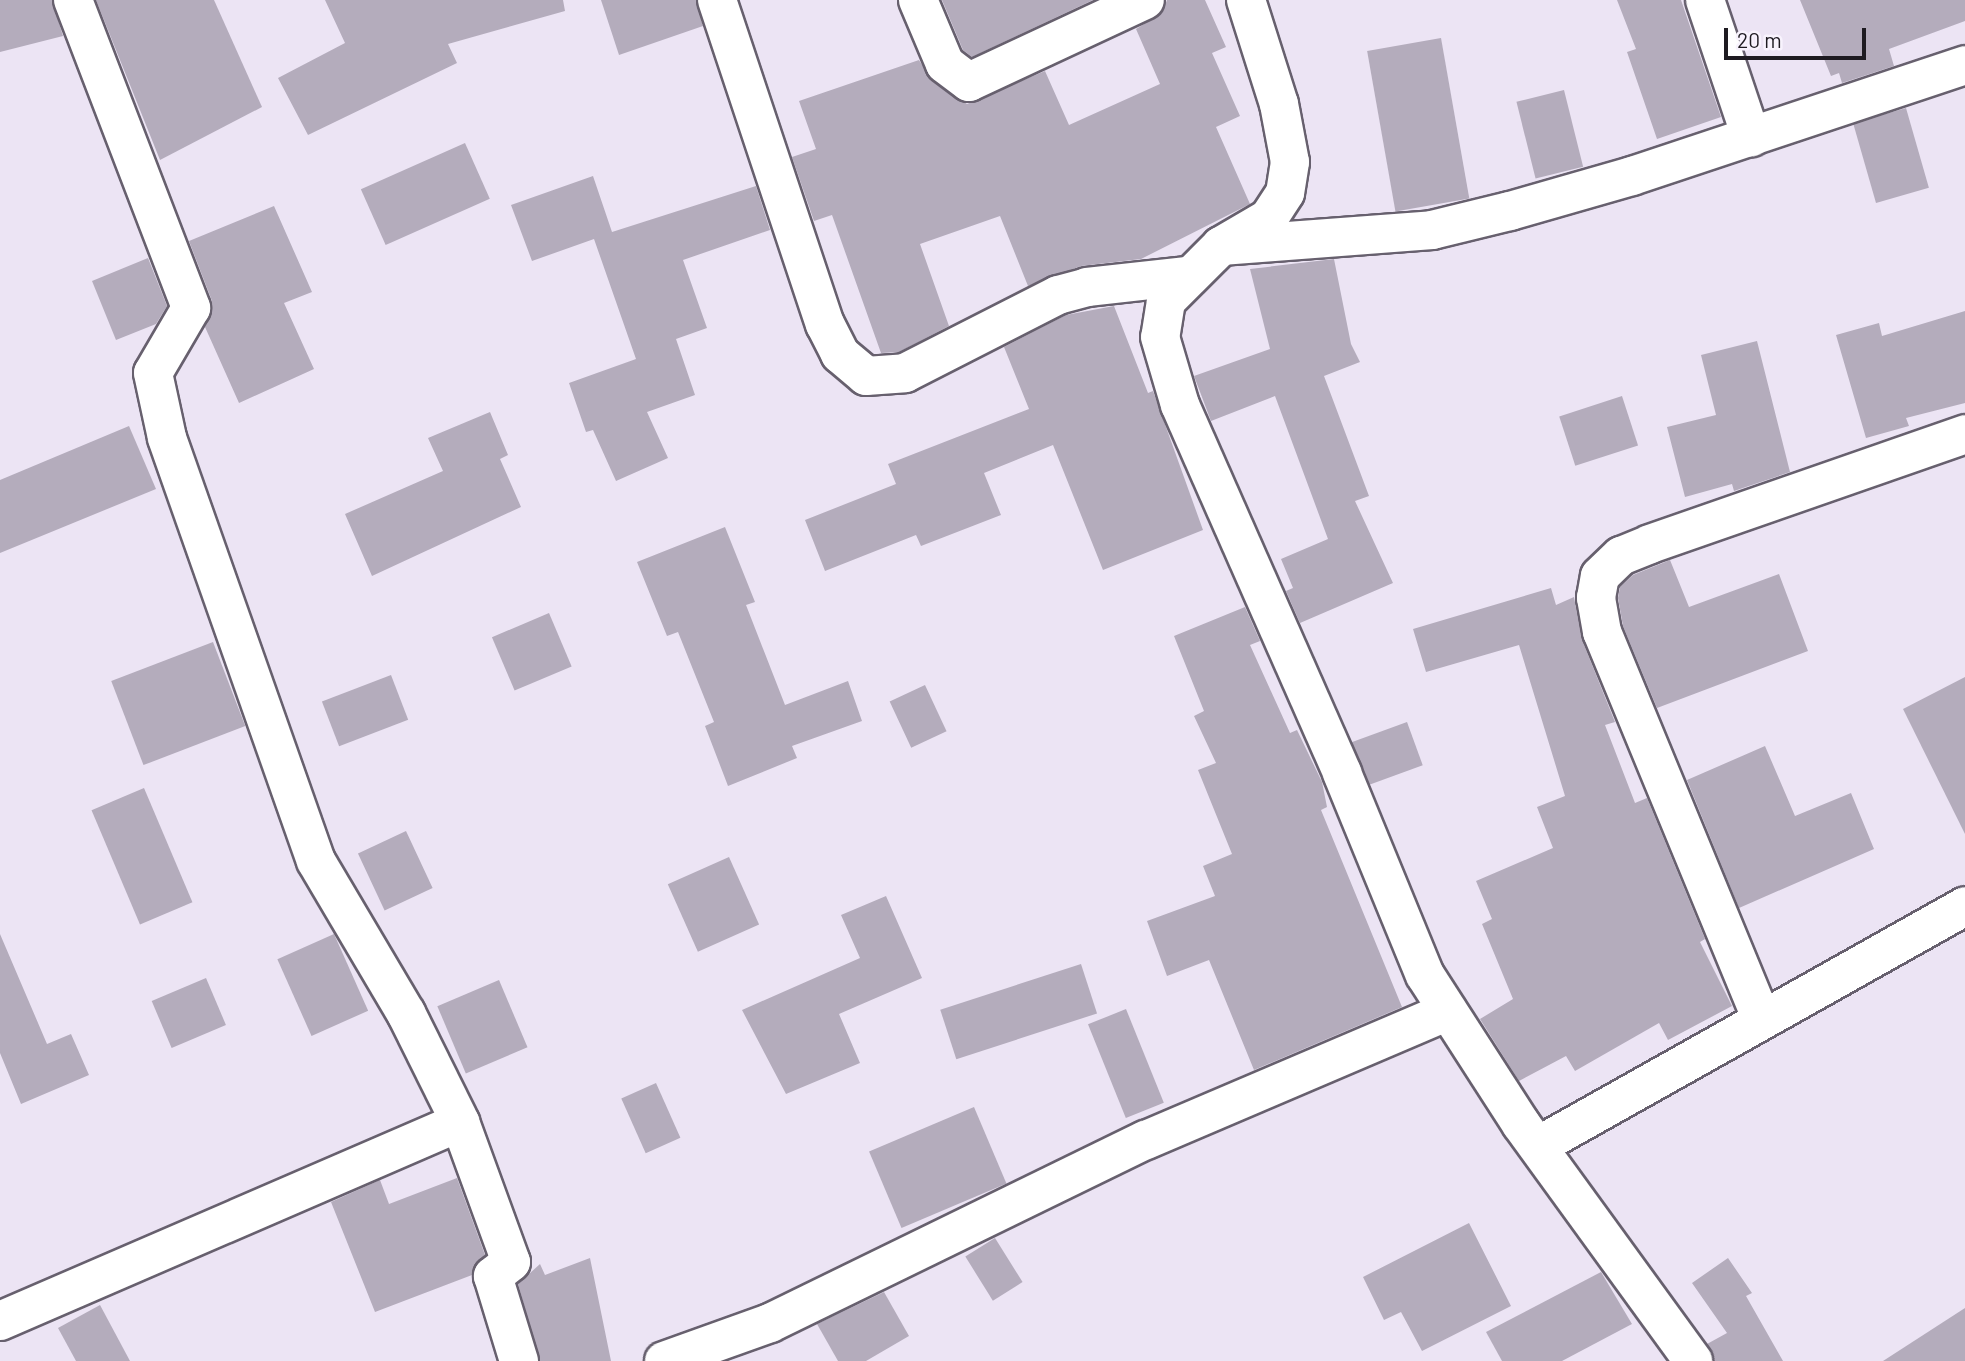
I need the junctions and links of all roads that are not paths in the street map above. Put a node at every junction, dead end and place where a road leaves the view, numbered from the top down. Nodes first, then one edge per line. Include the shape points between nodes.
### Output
1 (73, 0) edge
2 (718, 0) edge
3 (918, 0) edge
4 (1145, 0) edge
5 (1246, 0) edge
6 (1705, 0) edge
7 (1965, 65) edge
8 (1751, 137) junction
9 (1221, 246) junction
10 (1187, 276) junction
11 (1965, 434) edge
12 (1965, 906) edge
13 (1448, 1011) junction
14 (1762, 1020) junction
15 (460, 1122) junction
16 (1538, 1146) junction
17 (0, 1321) edge
18 (519, 1361) edge
19 (664, 1361) edge
20 (1693, 1361) edge

1 - 15 street via 191,308 153,373 167,438 239,650 316,861 406,1013
2 - 10 street via 825,324 840,354 866,376 905,373 1058,295 1087,287
3 - 4 street via 946,64 969,82
5 - 9 street via 1279,104 1290,162 1285,193 1269,218
6 - 8 street
7 - 8 street
8 - 9 street via 1632,176 1432,230
9 - 10 street
10 - 13 street via 1166,301 1160,337 1180,405 1342,773 1425,975
11 - 14 street via 1650,544 1621,556 1601,576 1596,598 1602,632
12 - 14 street
13 - 16 street
13 - 19 street via 1146,1140 770,1323
14 - 16 street
15 - 17 street
15 - 18 street via 511,1262 493,1276
16 - 20 street

